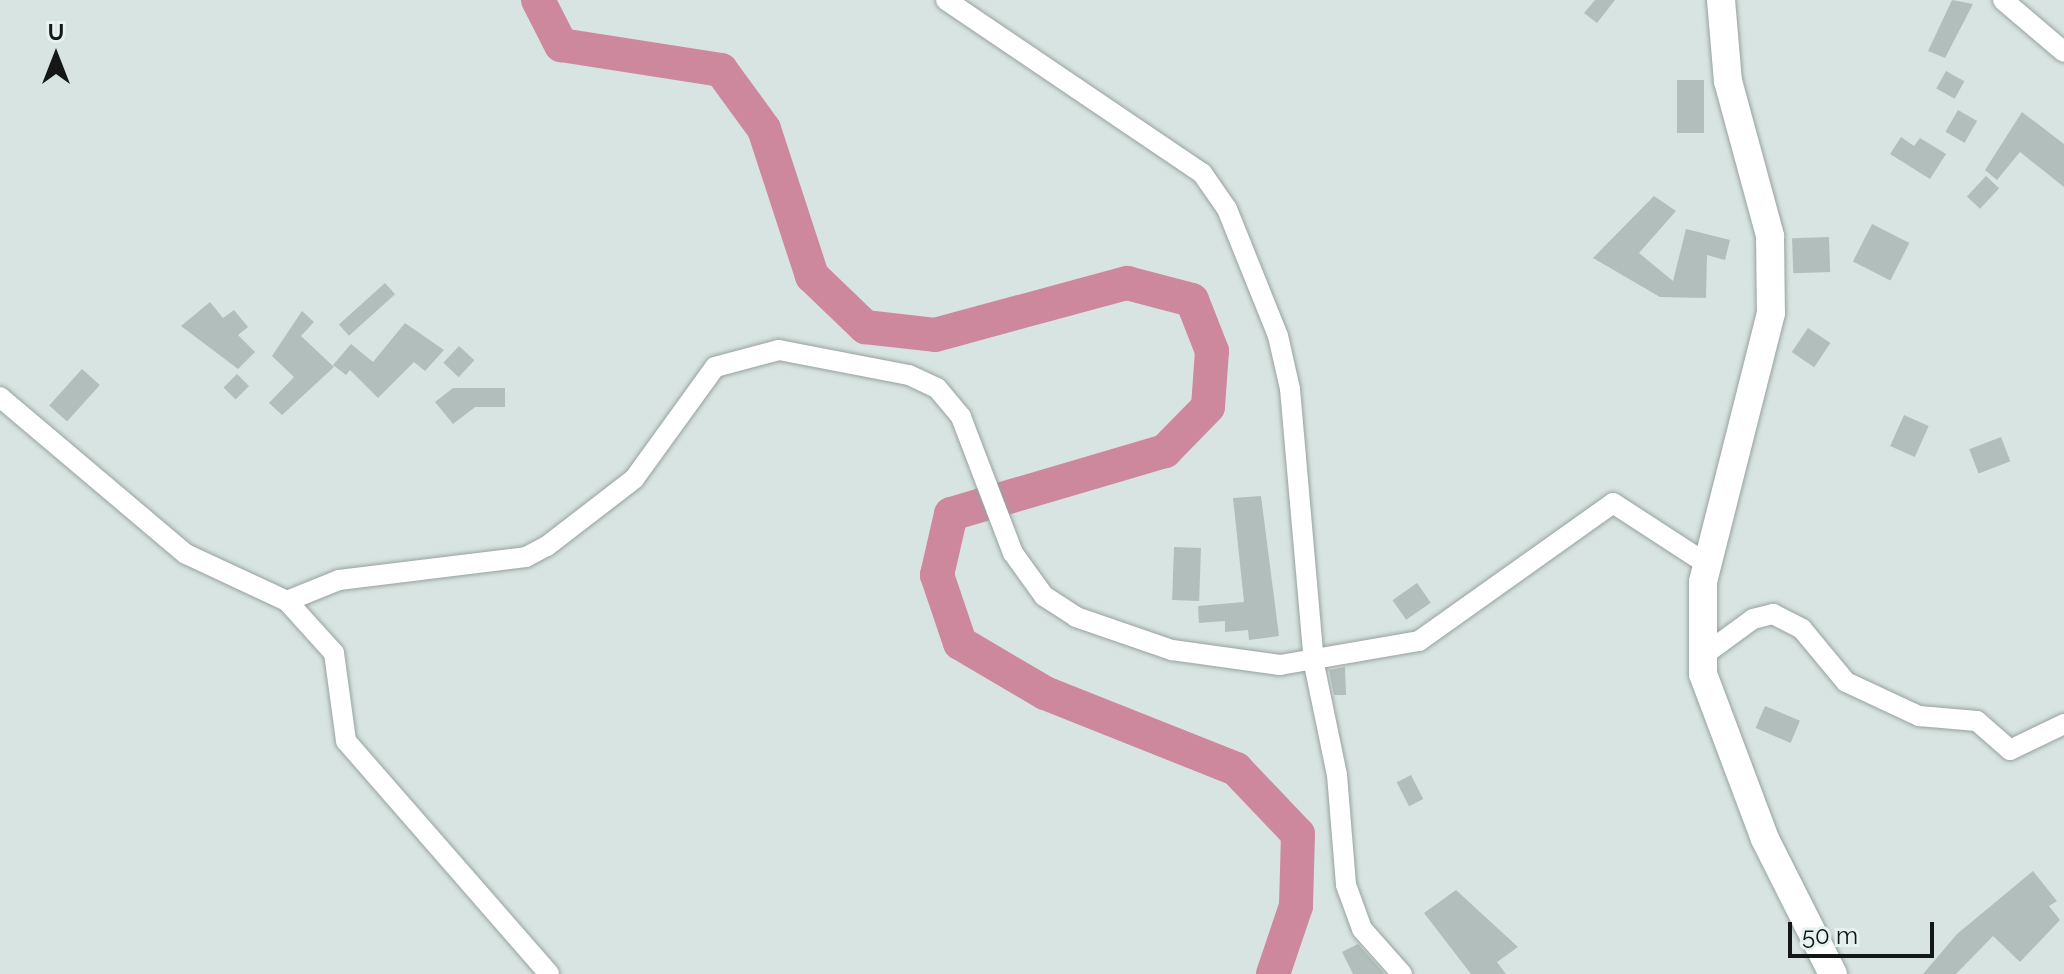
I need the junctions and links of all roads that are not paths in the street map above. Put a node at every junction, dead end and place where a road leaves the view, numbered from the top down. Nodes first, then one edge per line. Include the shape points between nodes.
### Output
1 (946, 0) edge
2 (1721, 0) edge
3 (2003, 0) edge
4 (2064, 52) edge
5 (0, 397) edge
6 (1707, 564) junction
7 (287, 601) junction
8 (1701, 657) junction
9 (1314, 664) junction
10 (2064, 724) edge
11 (549, 974) edge
12 (1402, 974) edge
13 (1833, 974) edge

1 - 9 street via 1202,173 1227,209 1278,336 1290,389
2 - 6 main road via 1728,81 1770,236 1771,313
3 - 4 street
5 - 7 street via 186,554
6 - 8 main road
6 - 9 street via 1628,508 1605,504 1419,641
7 - 9 street via 339,580 526,557 634,479 695,385 733,357 779,350 924,380 952,404 1024,574 1076,617 1172,650 1245,664
7 - 11 street via 334,653 346,741
8 - 10 street via 1753,619 1773,614 1802,629 1846,682 1919,716 1977,721 2010,750
8 - 13 main road via 1729,755
9 - 12 street via 1337,775 1346,885 1362,929

